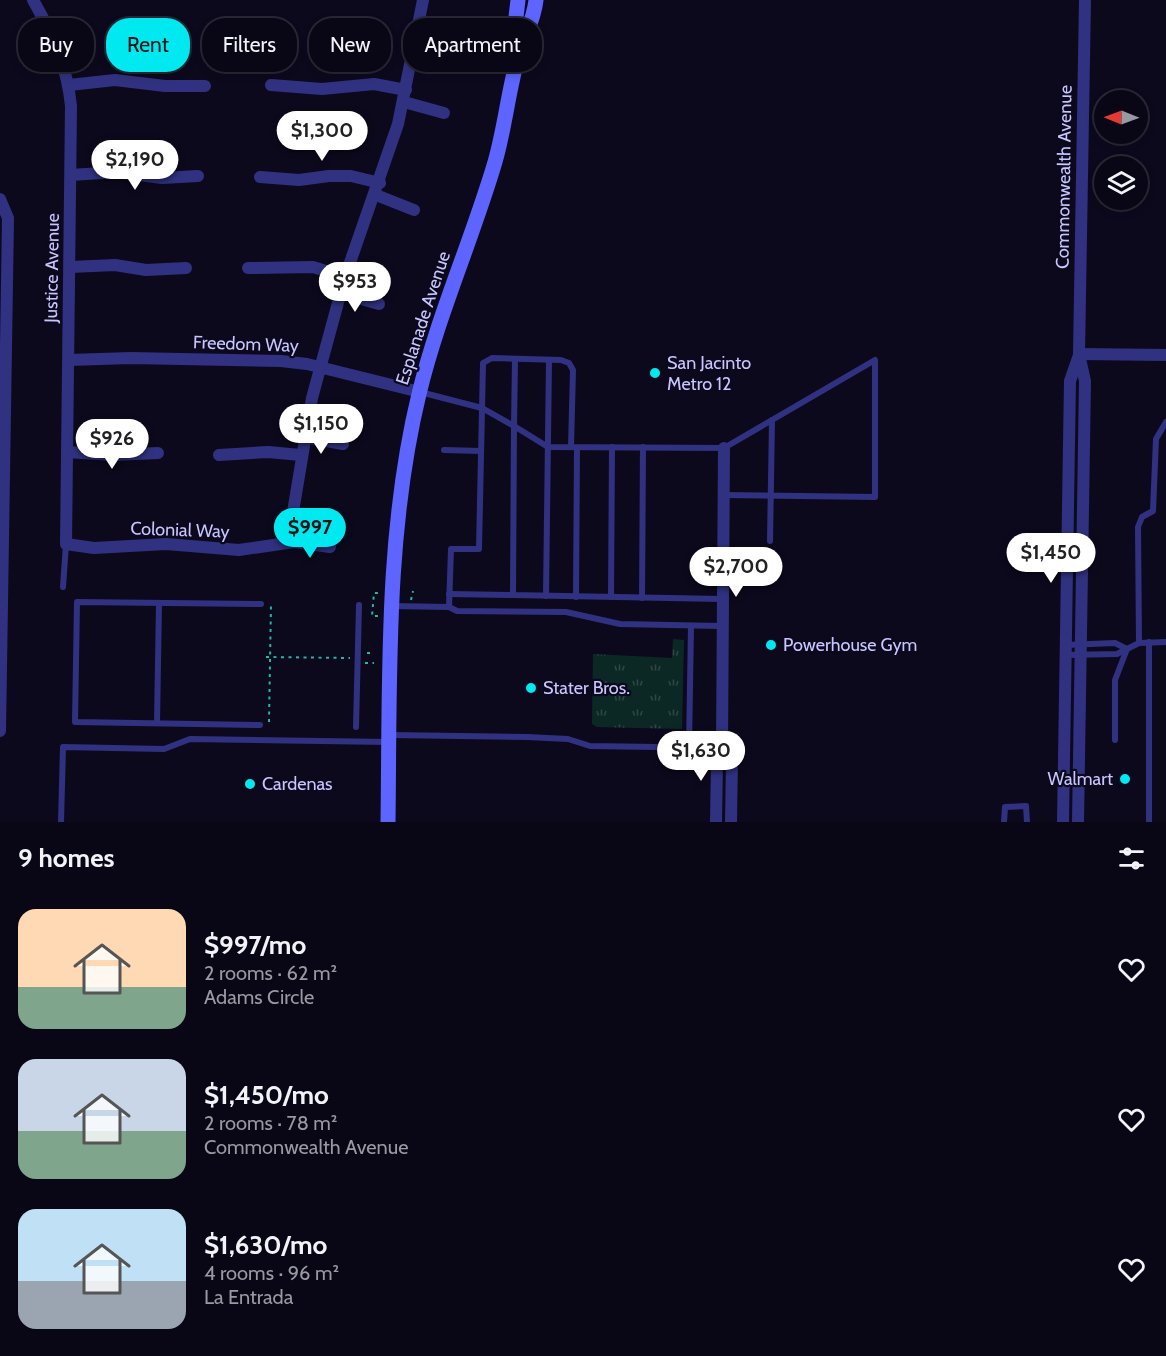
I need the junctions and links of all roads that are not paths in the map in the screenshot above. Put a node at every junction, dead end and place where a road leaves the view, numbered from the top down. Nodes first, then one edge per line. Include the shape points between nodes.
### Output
1 (33, 0) edge
2 (423, 0) edge
3 (518, 0) edge
4 (536, 0) edge
5 (1084, 0) edge
6 (420, 18) edge
7 (516, 18) edge
8 (534, 18) edge
9 (410, 72) edge
10 (516, 72) edge
11 (69, 85) junction
12 (272, 85) dead end
13 (205, 86) dead end
14 (405, 96) junction
15 (444, 113) dead end
16 (72, 175) junction
17 (198, 176) dead end
18 (260, 177) dead end
19 (378, 189) junction
20 (0, 198) edge
21 (414, 210) dead end
22 (70, 267) junction
23 (186, 268) dead end
24 (248, 268) dead end
25 (345, 277) junction
26 (340, 293) junction
27 (379, 304) dead end
28 (1079, 354) junction
29 (1166, 355) edge
30 (515, 359) junction
31 (69, 360) junction
32 (549, 360) junction
33 (319, 367) junction
34 (420, 392) junction
35 (482, 408) junction
36 (772, 420) junction
37 (1166, 422) edge
38 (514, 426) junction
39 (304, 437) junction
40 (343, 444) dead end
41 (548, 447) junction
42 (612, 447) junction
43 (643, 447) junction
44 (574, 448) junction
45 (724, 448) junction
46 (444, 450) dead end
47 (481, 451) junction
48 (67, 452) junction
49 (158, 453) dead end
50 (219, 455) dead end
51 (301, 455) junction
52 (1, 495) edge
53 (723, 495) junction
54 (772, 495) junction
55 (294, 542) junction
56 (770, 542) dead end
57 (66, 544) junction
58 (330, 547) dead end
59 (63, 587) dead end
60 (449, 594) junction
61 (513, 595) junction
62 (546, 596) junction
63 (576, 597) junction
64 (611, 597) junction
65 (642, 598) junction
66 (721, 599) junction
67 (159, 603) junction
68 (261, 604) dead end
69 (359, 605) dead end
70 (391, 606) junction
71 (449, 606) junction
72 (691, 626) junction
73 (721, 626) junction
74 (1149, 642) junction
75 (1166, 642) edge
76 (1139, 643) junction
77 (1080, 649) junction
78 (1127, 649) junction
79 (1065, 650) junction
80 (157, 723) junction
81 (260, 725) dead end
82 (357, 727) dead end
83 (0, 731) edge
84 (389, 739) junction
85 (1115, 740) dead end
86 (688, 747) junction
87 (722, 748) junction
88 (61, 822) edge
89 (388, 822) edge
90 (716, 822) edge
91 (731, 822) edge
92 (1004, 822) edge
93 (1026, 822) edge
94 (1063, 822) edge
95 (1078, 822) edge
96 (1149, 822) edge

1 - 11 street, Justice Avenue via 54,36
2 - 6 street
3 - 7 main road, Esplanade Avenue
4 - 8 main road, Esplanade Avenue
5 - 28 street, Commonwealth Avenue
9 - 14 street
10 - 34 main road, Esplanade Avenue via 496,160 435,336
11 - 13 street via 115,80
11 - 16 street, Justice Avenue
12 - 14 street via 322,88 374,84
14 - 15 street
14 - 19 street
16 - 17 street via 116,172 140,177
16 - 22 street, Justice Avenue
18 - 19 street via 299,180 351,176
19 - 21 street
19 - 25 street
20 - 52 street via 8,218
22 - 23 street
22 - 31 street, Justice Avenue
24 - 25 street via 313,267
25 - 26 street
26 - 27 street
26 - 33 street
28 - 29 street
28 - 77 street, Commonwealth Avenue via 1085,381
28 - 79 street, Commonwealth Avenue via 1070,381
30 - 32 lane
30 - 35 lane via 492,358 483,363
30 - 38 lane
31 - 33 street, Freedom Way via 281,361
31 - 48 street, Justice Avenue
32 - 41 lane
32 - 44 lane via 569,363 573,370
33 - 34 street, Freedom Way
33 - 39 street
34 - 35 lane
34 - 70 main road, Esplanade Avenue via 398,509
35 - 38 lane
35 - 47 lane
36 - 45 lane
36 - 54 lane
36 - 54 lane via 875,360 875,497
37 - 76 lane via 1156,439 1153,511 1142,518 1138,527
38 - 41 lane
38 - 61 lane
39 - 40 street
39 - 51 street
41 - 44 lane
41 - 62 lane
42 - 43 lane
42 - 44 lane
42 - 64 lane
43 - 45 lane
43 - 65 lane
44 - 63 lane
45 - 53 street
46 - 47 lane
47 - 60 lane via 479,549 450,549
48 - 49 street
48 - 57 street, Justice Avenue
50 - 51 street
51 - 55 street via 292,518
52 - 83 street
53 - 54 lane
53 - 66 street
54 - 56 lane
55 - 57 street, Colonial Way via 239,549 166,544 94,548
55 - 58 street, Colonial Way
57 - 59 lane
60 - 61 lane
60 - 71 lane
61 - 62 lane
62 - 63 lane
63 - 64 lane
64 - 65 lane
65 - 66 lane
66 - 73 street
67 - 68 lane
67 - 80 lane
67 - 80 lane via 77,602 75,700 75,722
69 - 82 lane
70 - 71 lane
70 - 84 main road, Esplanade Avenue
71 - 72 lane via 457,611 566,612 620,624
72 - 73 lane
72 - 86 lane
73 - 87 street
74 - 75 lane
74 - 76 lane
74 - 96 lane
76 - 78 lane
77 - 78 lane via 1117,654
77 - 78 lane via 1115,643
77 - 79 lane
77 - 79 lane
77 - 95 street, Commonwealth Avenue
78 - 85 lane via 1115,680
79 - 94 street, Commonwealth Avenue
80 - 81 lane
84 - 86 lane via 558,738 590,746
84 - 88 lane via 190,739 164,749 63,747
84 - 89 main road, Esplanade Avenue
86 - 87 lane
87 - 90 street via 717,761
87 - 91 street via 732,759
92 - 93 lane via 1005,807 1023,805 1027,809

